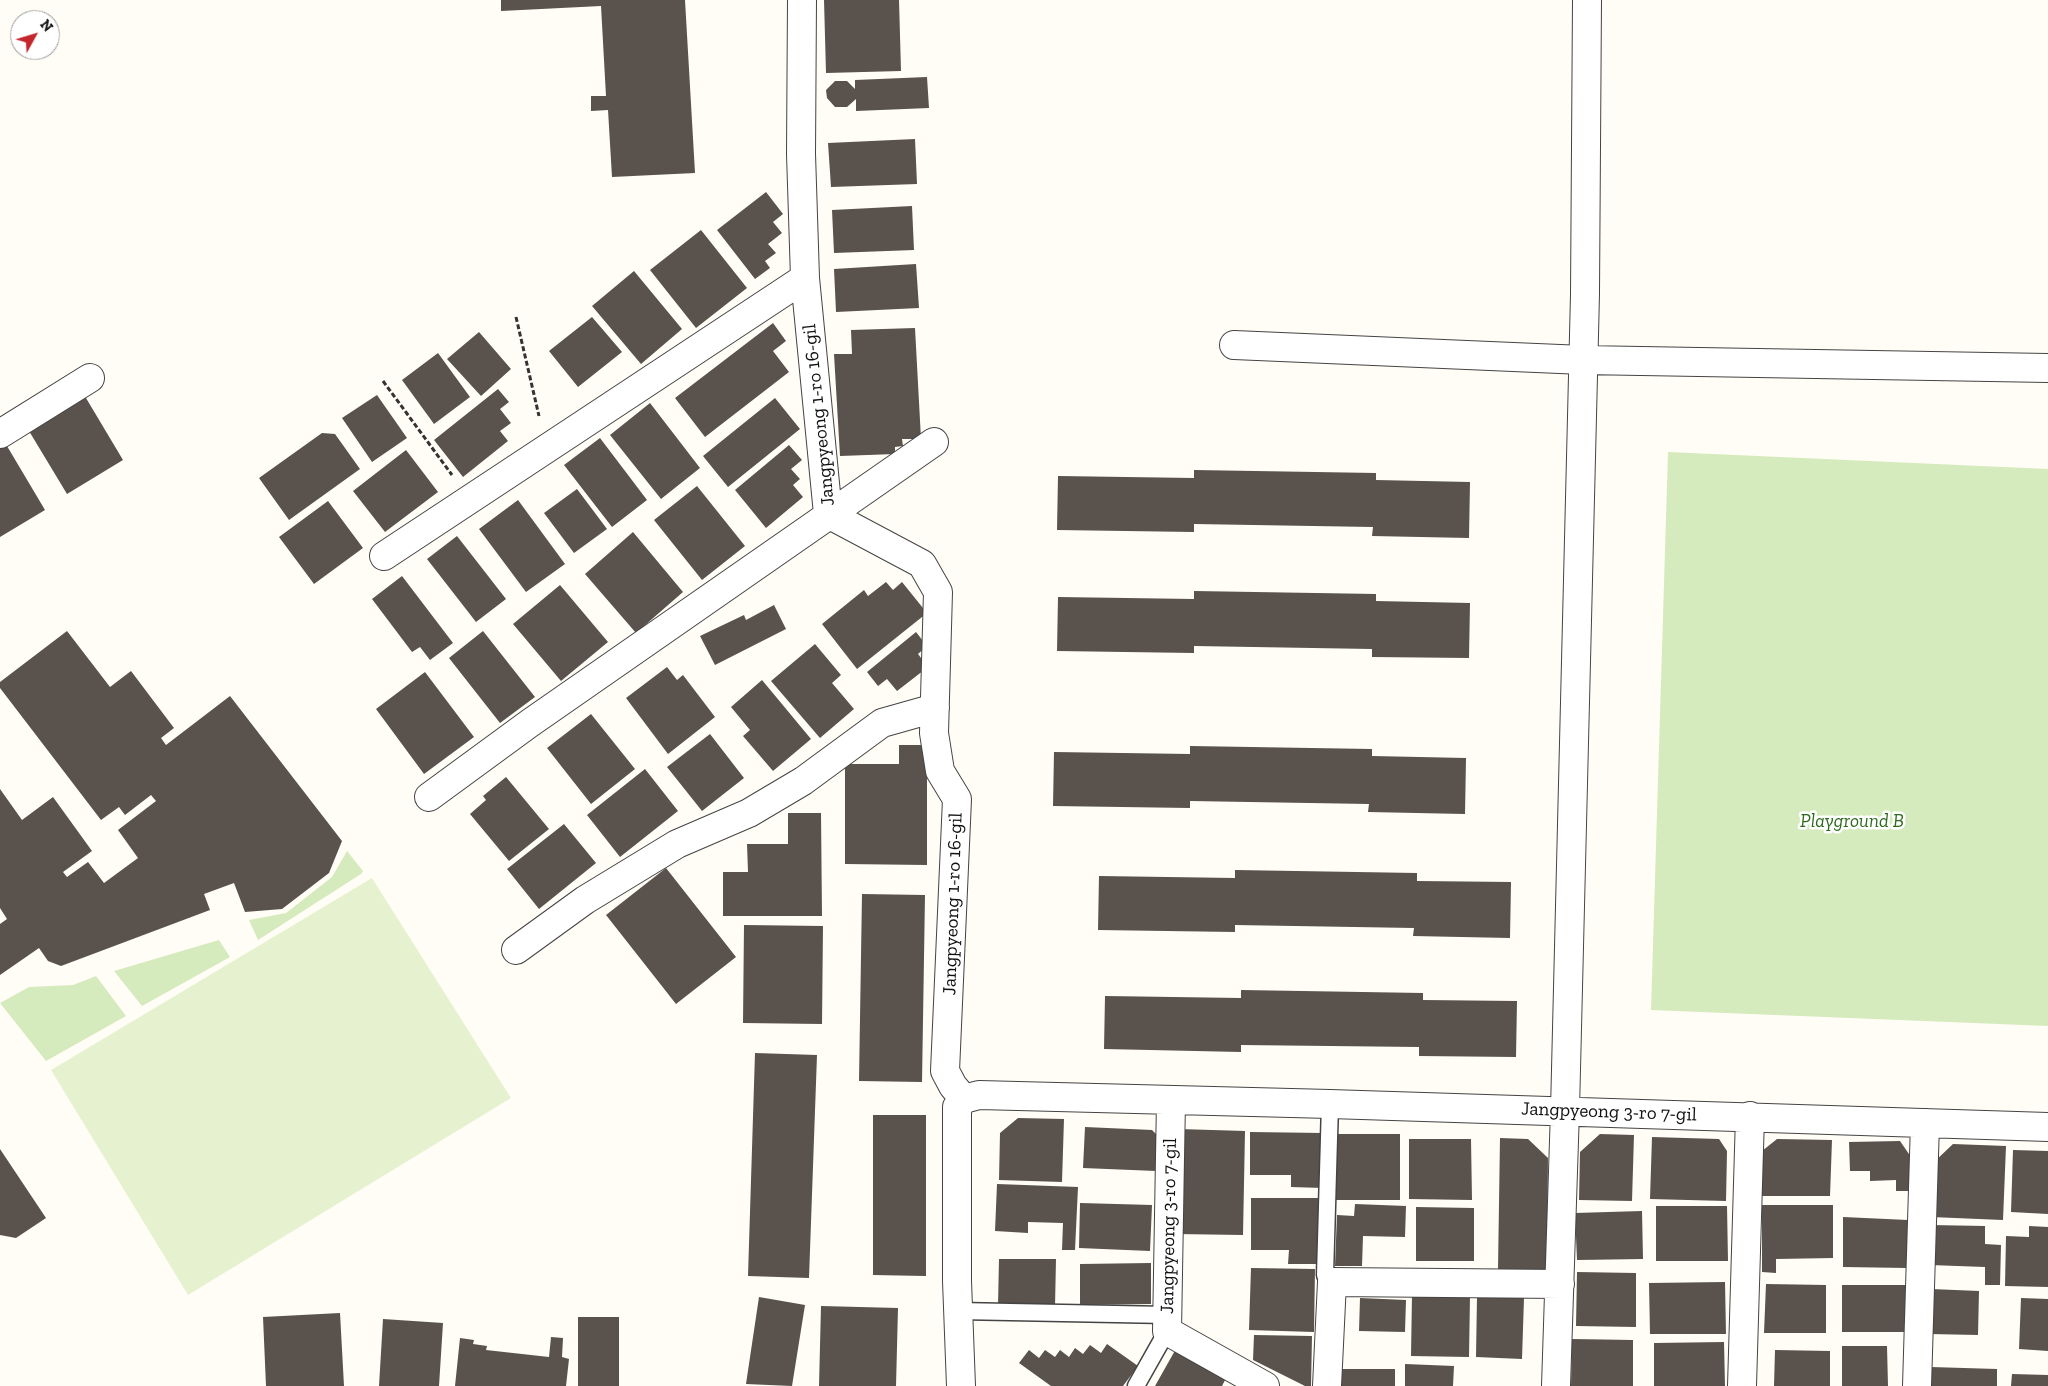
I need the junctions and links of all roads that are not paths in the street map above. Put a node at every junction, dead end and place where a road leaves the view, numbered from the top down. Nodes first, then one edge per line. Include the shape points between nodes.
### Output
1 (802, 0) edge
2 (1587, 0) edge
3 (805, 278) junction
4 (1234, 345) dead end
5 (1583, 360) junction
6 (2048, 368) edge
7 (90, 378) dead end
8 (0, 434) edge
9 (934, 442) dead end
10 (828, 514) junction
11 (384, 556) dead end
12 (935, 708) junction
13 (429, 797) dead end
14 (516, 950) dead end
15 (964, 1099) junction
16 (1171, 1100) junction
17 (1330, 1104) junction
18 (1565, 1110) junction
19 (1750, 1116) junction
20 (1925, 1123) junction
21 (2048, 1127) edge
22 (1332, 1282) junction
23 (1560, 1284) junction
24 (958, 1311) junction
25 (1167, 1323) junction
26 (961, 1386) edge
27 (1136, 1386) edge
28 (1265, 1386) edge
29 (1327, 1386) edge
30 (1556, 1386) edge
31 (1742, 1386) edge
32 (1917, 1386) edge

1 - 3 street, Jangpyeong 1-ro 16-gil via 800,154
2 - 5 street
3 - 10 street, Jangpyeong 1-ro 16-gil
3 - 11 street
4 - 5 street
5 - 6 street
5 - 18 street
7 - 8 street
9 - 10 street
10 - 12 street, Jangpyeong 1-ro 16-gil via 922,564 938,592
10 - 13 street
12 - 14 street via 882,723 803,781 749,813 677,844 584,900
12 - 15 street, Jangpyeong 1-ro 16-gil via 934,733 940,771 957,799 945,1071
15 - 16 street, Jangpyeong 3-ro 7-gil via 979,1095
15 - 24 street via 956,1107
16 - 17 street, Jangpyeong 3-ro 7-gil
16 - 25 street, Jangpyeong 3-ro 7-gil
17 - 18 street, Jangpyeong 3-ro 7-gil
17 - 22 lane via 1325,1275
18 - 19 street, Jangpyeong 3-ro 7-gil
18 - 23 street
19 - 20 street, Jangpyeong 3-ro 7-gil
19 - 31 street
20 - 21 street, Jangpyeong 3-ro 7-gil
20 - 32 street
22 - 23 street
22 - 29 street
23 - 30 street
24 - 25 lane
24 - 26 street
25 - 27 lane
25 - 28 street, Jangpyeong 3-ro 7-gil

